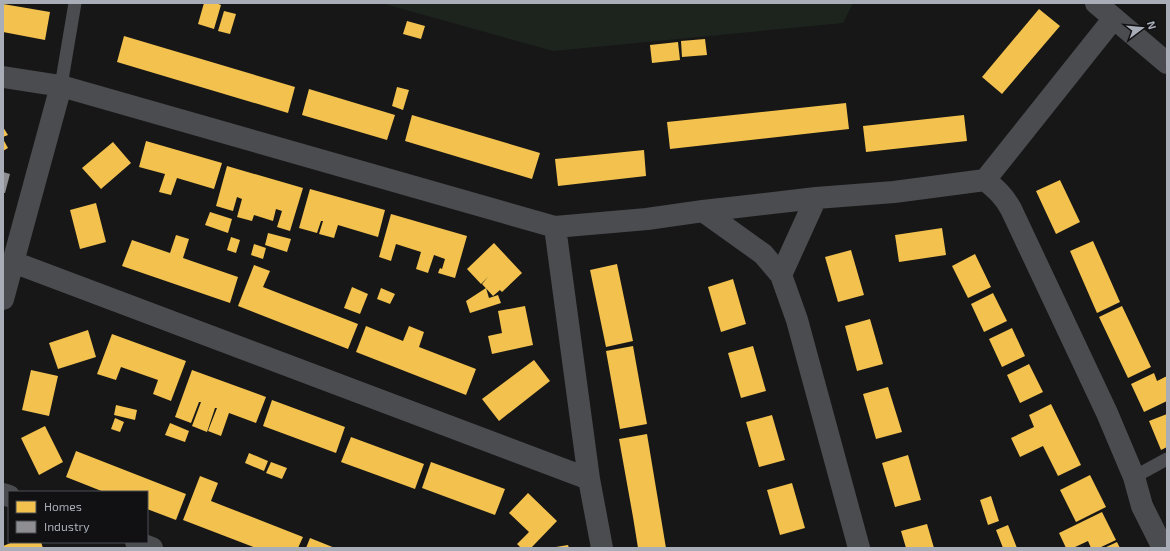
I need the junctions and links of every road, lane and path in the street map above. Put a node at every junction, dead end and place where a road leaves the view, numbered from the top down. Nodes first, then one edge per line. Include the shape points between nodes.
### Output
1 (75, 3) edge
2 (1096, 3) edge
3 (1114, 18) junction
4 (1167, 63) edge
5 (3, 77) edge
6 (61, 86) junction
7 (985, 180) junction
8 (816, 198) junction
9 (703, 211) junction
10 (555, 227) junction
11 (13, 262) junction
12 (781, 276) junction
13 (3, 299) edge
14 (1167, 460) edge
15 (1134, 477) junction
16 (589, 479) junction
17 (139, 543) edge
18 (152, 548) edge
19 (602, 548) edge
20 (859, 548) edge
21 (1163, 548) edge

1 - 6 lane
2 - 3 street
3 - 4 street
3 - 7 street
5 - 6 street
6 - 10 street
6 - 11 street
7 - 8 street via 894,192
7 - 15 street via 1006,199 1107,413
8 - 9 street
8 - 12 street
9 - 10 street via 648,219
9 - 12 street via 763,254
10 - 16 street
11 - 13 street
11 - 16 street
12 - 20 street via 797,320
14 - 15 lane
15 - 21 street via 1142,506
16 - 19 street
17 - 18 street

